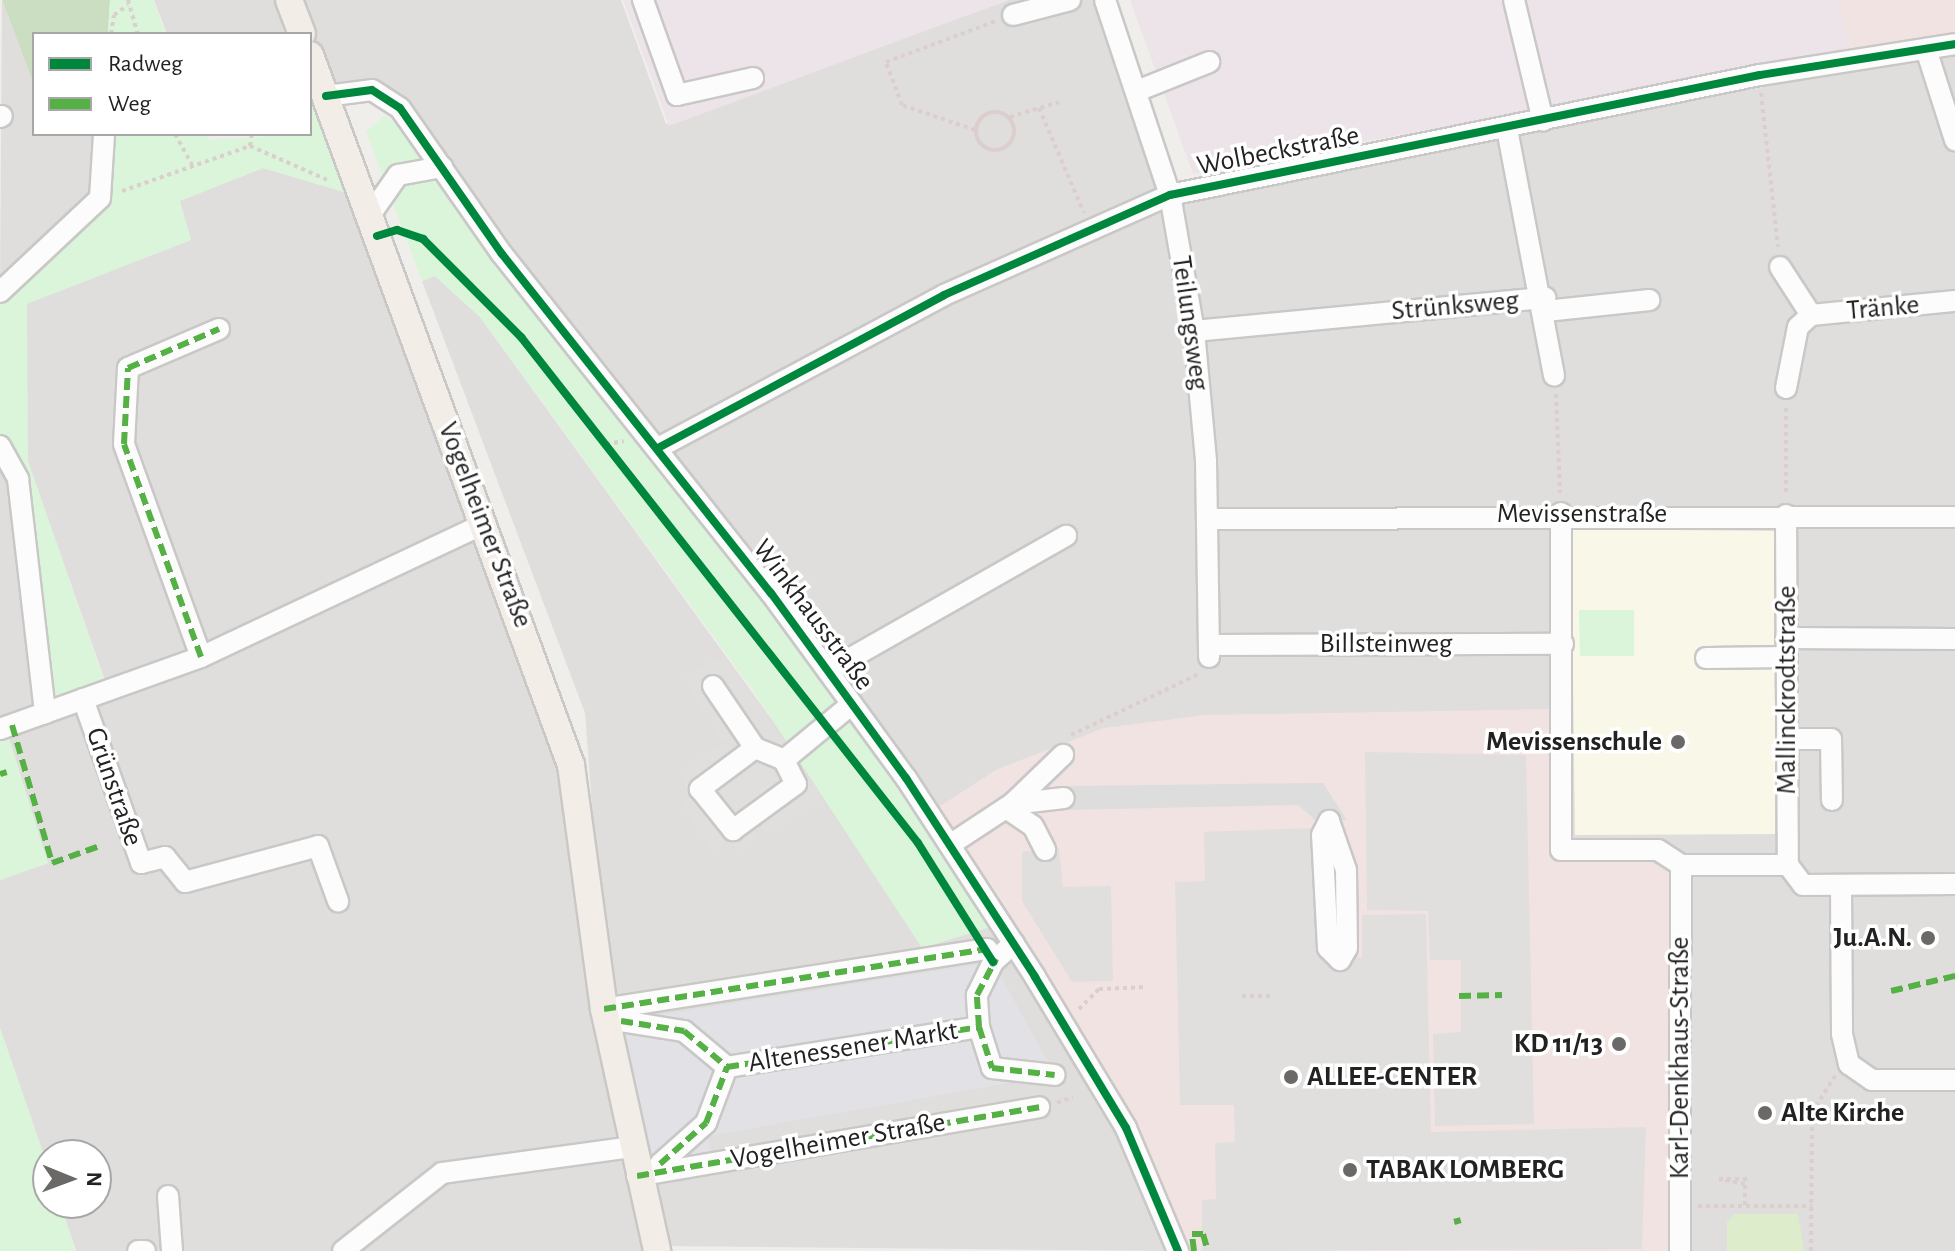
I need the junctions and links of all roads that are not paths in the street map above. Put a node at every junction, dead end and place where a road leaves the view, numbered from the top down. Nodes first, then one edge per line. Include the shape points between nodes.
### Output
1 (289, 0) edge
2 (643, 0) edge
3 (1070, 0) edge
4 (1105, 0) edge
5 (1514, 0) edge
6 (1013, 15) road end
7 (301, 32) edge
8 (1955, 44) edge
9 (1926, 49) junction
10 (312, 60) edge
11 (1209, 62) dead end
12 (753, 78) dead end
13 (1137, 91) junction
14 (326, 96) junction
15 (1543, 121) junction
16 (1507, 129) junction
17 (104, 136) edge
18 (1955, 140) edge
19 (442, 167) junction
20 (1170, 195) junction
21 (370, 215) junction
22 (1780, 267) road end
23 (0, 292) edge
24 (1649, 300) dead end
25 (1955, 301) edge
26 (1546, 304) junction
27 (1811, 315) junction
28 (219, 329) dead end
29 (1194, 331) junction
30 (1554, 376) road end
31 (1786, 388) road end
32 (0, 446) edge
33 (658, 448) junction
34 (1561, 513) junction
35 (1786, 515) junction
36 (1955, 517) edge
37 (1209, 519) junction
38 (484, 524) junction
39 (1066, 536) dead end
40 (1955, 639) edge
41 (1563, 644) junction
42 (1786, 648) junction
43 (1209, 651) joint
44 (201, 657) junction
45 (1706, 658) dead end
46 (828, 671) junction
47 (713, 686) dead end
48 (83, 699) junction
49 (852, 704) junction
50 (45, 713) junction
51 (0, 729) edge
52 (1787, 739) junction
53 (755, 748) junction
54 (1063, 755) road end
55 (784, 760) junction
56 (1064, 798) dead end
57 (1832, 800) dead end
58 (1009, 806) junction
59 (951, 844) junction
60 (1045, 850) dead end
61 (1681, 865) junction
62 (1788, 865) junction
63 (1955, 884) edge
64 (1841, 887) junction
65 (338, 901) dead end
66 (1014, 943) junction
67 (987, 949) dead end
68 (1340, 960) joint
69 (613, 1015) junction
70 (979, 1027) junction
71 (727, 1067) junction
72 (1055, 1075) dead end
73 (1955, 1080) edge
74 (1039, 1107) dead end
75 (632, 1147) junction
76 (648, 1170) junction
77 (168, 1196) dead end
78 (138, 1251) edge
79 (145, 1251) edge
80 (172, 1251) edge
81 (343, 1251) edge
82 (657, 1251) edge
83 (1178, 1251) edge
84 (1680, 1251) edge

1 - 7 main road
2 - 12 street via 677,95
3 - 6 street
4 - 13 street, Teilungsweg
5 - 15 street
8 - 9 street, Wolbeckstraße
9 - 15 street, Wolbeckstraße via 1760,75
9 - 18 street
10 - 14 main road, Vogelheimer Straße
11 - 13 street
13 - 20 street, Teilungsweg
14 - 19 street, Winkhausstraße via 355,89 383,96
14 - 21 main road, Vogelheimer Straße
15 - 16 street, Wolbeckstraße
16 - 20 street, Wolbeckstraße
16 - 26 street, Strünksweg
17 - 23 street via 100,198
19 - 21 street via 398,175
19 - 33 street, Winkhausstraße
20 - 29 street, Teilungsweg
20 - 33 street, Wolbeckstraße via 944,295
21 - 38 main road, Vogelheimer Straße
22 - 27 street
24 - 26 street
25 - 27 street, Tränke
26 - 29 street, Strünksweg
26 - 30 street
27 - 31 street via 1798,327
28 - 44 street via 128,368 127,383 124,444
29 - 37 street, Teilungsweg
32 - 50 street via 18,479
33 - 46 street, Winkhausstraße
34 - 35 street, Mevissenstraße
34 - 37 street, Mevissenstraße
34 - 41 street
35 - 36 street, Mevissenstraße
35 - 42 street, Mallinckrodtstraße
37 - 43 street, Teilungsweg
38 - 44 street, Grünstraße
38 - 69 main road, Vogelheimer Straße via 571,765
39 - 46 street
40 - 42 street
41 - 43 street, Billsteinweg
41 - 61 street via 1561,850 1658,850
42 - 45 street
42 - 52 street, Mallinckrodtstraße
44 - 48 street, Grünstraße
46 - 49 street, Winkhausstraße
47 - 53 street
48 - 50 street, Grünstraße
48 - 65 street, Grünstraße via 141,863 165,857 185,882 318,846
49 - 55 street
49 - 59 street, Winkhausstraße
50 - 51 street, Grünstraße
52 - 57 street via 1831,739
52 - 62 street, Mallinckrodtstraße
53 - 55 street
53 - 55 street via 700,789 733,830 796,784
54 - 58 street
56 - 58 street
58 - 59 street
58 - 60 street via 1033,826
59 - 66 street, Winkhausstraße
61 - 62 street
61 - 84 street, Karl-Denkhaus-Straße
62 - 64 street via 1803,885
63 - 64 street
64 - 73 street via 1842,1034 1849,1064 1872,1080
66 - 70 street, Altenessener Markt via 993,962 977,995
66 - 83 street, Winkhausstraße via 1148,1170
67 - 69 street
68 - 68 street via 1347,948 1346,870 1329,821 1322,835 1328,948
69 - 71 street, Altenessener Markt via 684,1031
69 - 75 main road, Vogelheimer Straße
70 - 71 street, Altenessener Markt
70 - 72 street, Altenessener Markt via 992,1068
71 - 76 street, Altenessener Markt via 706,1123
74 - 76 street, Vogelheimer Straße
75 - 76 main road, Vogelheimer Straße
75 - 81 street via 442,1173
76 - 82 main road, Vogelheimer Straße
77 - 80 street
78 - 79 street

